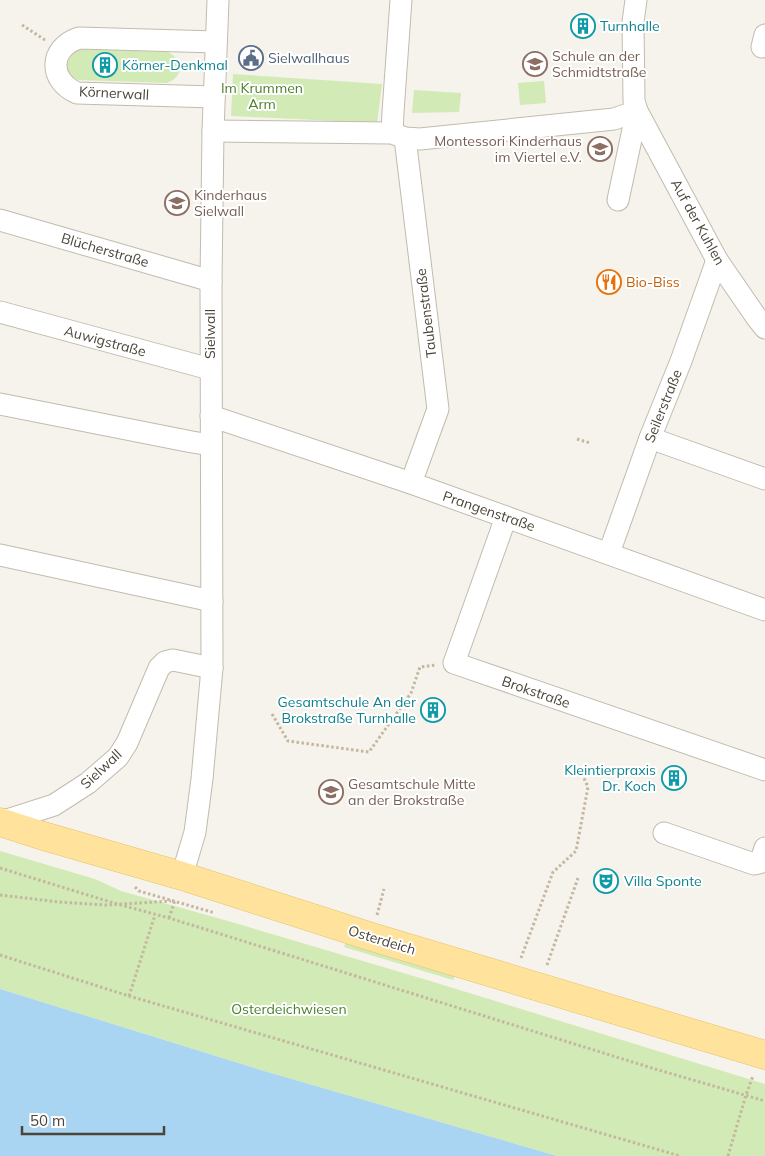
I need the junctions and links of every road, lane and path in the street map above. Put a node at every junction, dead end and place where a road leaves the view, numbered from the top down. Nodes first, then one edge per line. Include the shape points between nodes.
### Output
1 (218, 0) edge
2 (401, 0) edge
3 (636, 0) edge
4 (22, 25) dead end
5 (216, 42) junction
6 (61, 50) junction
7 (214, 96) junction
8 (637, 111) junction
9 (213, 131) junction
10 (399, 135) junction
11 (618, 200) dead end
12 (0, 220) edge
13 (717, 260) junction
14 (211, 281) junction
15 (0, 312) edge
16 (762, 319) edge
17 (210, 369) junction
18 (0, 404) edge
19 (211, 416) junction
20 (577, 438) dead end
21 (650, 438) junction
22 (590, 443) dead end
23 (211, 445) junction
24 (765, 479) edge
25 (411, 484) junction
26 (506, 517) junction
27 (609, 553) junction
28 (0, 555) edge
29 (212, 601) junction
30 (765, 610) edge
31 (454, 664) junction
32 (212, 668) junction
33 (272, 714) dead end
34 (765, 770) edge
35 (582, 774) dead end
36 (0, 822) edge
37 (664, 833) dead end
38 (765, 848) edge
39 (0, 868) edge
40 (578, 878) dead end
41 (135, 886) dead end
42 (178, 888) junction
43 (0, 895) edge
44 (117, 904) junction
45 (216, 913) dead end
46 (155, 915) junction
47 (169, 918) junction
48 (0, 955) edge
49 (519, 962) dead end
50 (546, 970) dead end
51 (129, 996) junction
52 (761, 1057) edge
53 (746, 1095) junction
54 (765, 1101) edge
55 (680, 1156) edge
56 (728, 1156) edge

1 - 5 street, Sielwall
2 - 10 street, Taubenstraße via 392,112
3 - 8 street via 633,22 634,101
4 - 6 path
5 - 6 street via 79,38
5 - 7 street, Sielwall
6 - 7 street, Körnerwall via 57,56 56,71 63,85 77,93
7 - 9 street, Sielwall
8 - 10 street via 614,119 420,139
8 - 11 street
8 - 13 street, Auf der Kuhlen
9 - 10 street
9 - 14 street, Sielwall
10 - 25 street, Taubenstraße via 438,409
12 - 14 street, Blücherstraße
13 - 16 street, Auf der Kuhlen
13 - 21 street, Seilerstraße
14 - 17 street, Sielwall
15 - 17 street, Auwigstraße
17 - 19 street, Sielwall
18 - 23 street
19 - 23 street, Sielwall
19 - 25 street, Prangenstraße
20 - 22 path
21 - 24 street
21 - 27 street, Seilerstraße
23 - 29 street, Sielwall
25 - 26 street, Prangenstraße
26 - 27 street, Prangenstraße
26 - 31 street
27 - 30 street, Prangenstraße
28 - 29 street
29 - 32 street, Sielwall
31 - 33 path via 420,667 411,693 369,752 288,741
31 - 34 street, Brokstraße
32 - 36 street, Sielwall via 173,660 165,662 159,668 118,757 88,783 54,805
32 - 42 street, Sielwall via 196,832
35 - 49 path via 588,786 576,851 553,872
36 - 42 main road, Osterdeich
37 - 38 street via 756,865
39 - 44 path
40 - 50 path
41 - 42 path via 140,891
42 - 44 path
42 - 45 path
42 - 47 path
42 - 52 main road, Osterdeich via 372,937
43 - 44 path
44 - 46 path
46 - 47 path
46 - 51 path
47 - 53 path
48 - 51 path
51 - 55 path
52 - 53 path
53 - 54 path
53 - 56 path

